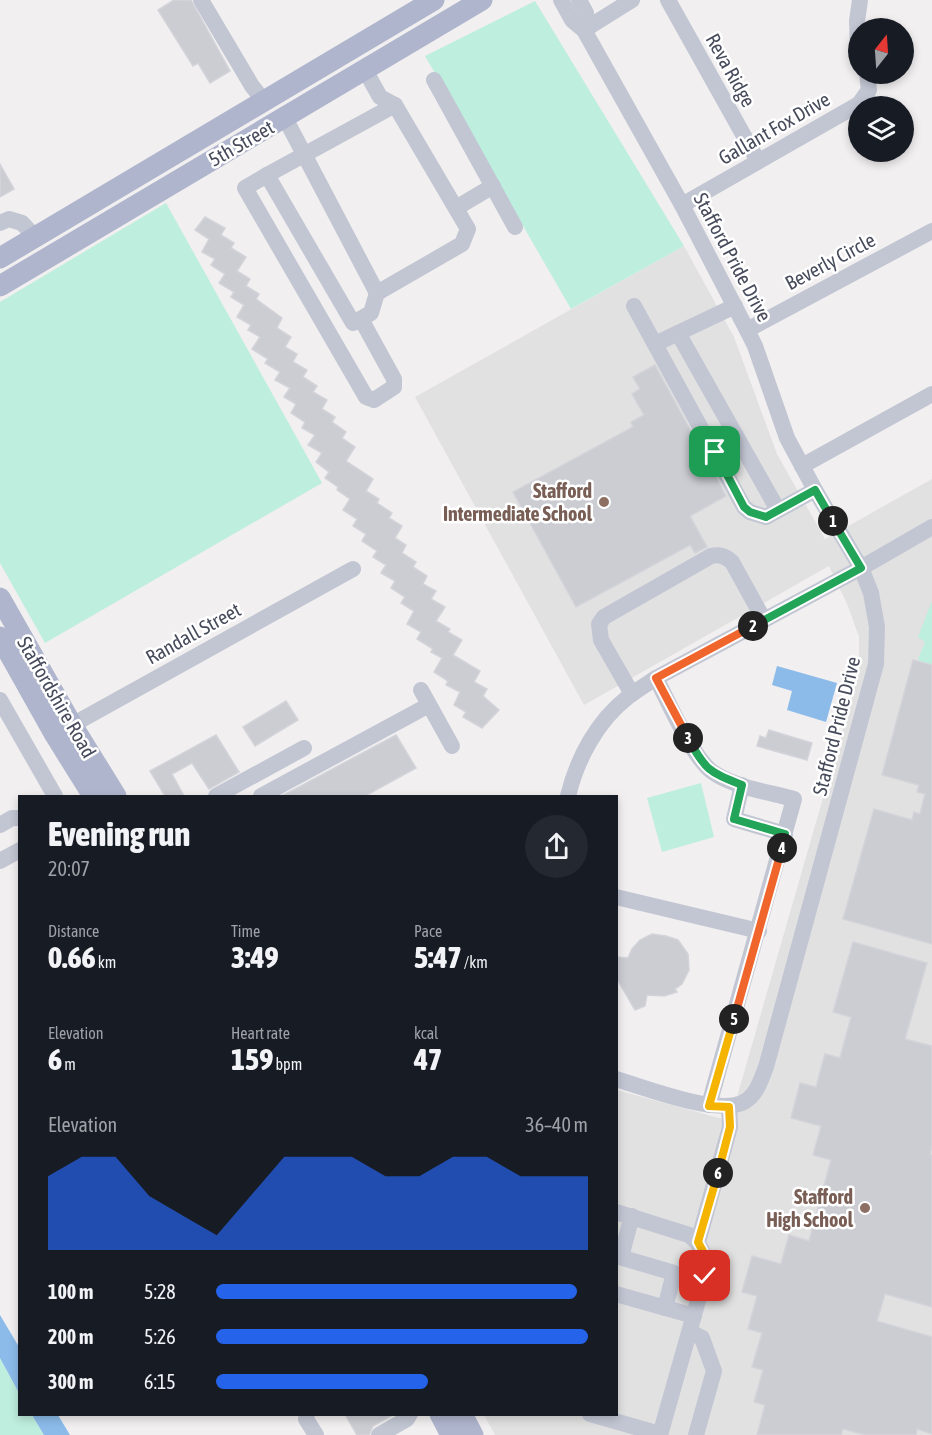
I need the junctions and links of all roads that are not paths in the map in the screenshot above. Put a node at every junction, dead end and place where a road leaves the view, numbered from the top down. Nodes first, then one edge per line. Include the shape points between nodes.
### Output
1 (201, 0) edge
2 (434, 0) edge
3 (482, 0) edge
4 (561, 0) edge
5 (579, 0) edge
6 (632, 0) edge
7 (668, 0) edge
8 (860, 0) edge
9 (857, 18) edge
10 (584, 30) junction
11 (351, 49) junction
12 (365, 70) junction
13 (434, 80) dead end
14 (868, 84) edge
15 (264, 101) junction
16 (395, 105) junction
17 (285, 118) junction
18 (303, 156) junction
19 (758, 161) junction
20 (147, 171) junction
21 (267, 175) junction
22 (493, 186) junction
23 (159, 191) junction
24 (681, 205) junction
25 (456, 208) junction
26 (0, 223) edge
27 (515, 227) dead end
28 (932, 231) edge
29 (35, 237) junction
30 (48, 257) junction
31 (0, 258) edge
32 (0, 286) edge
33 (376, 293) junction
34 (634, 306) dead end
35 (735, 306) junction
36 (361, 319) junction
37 (747, 330) junction
38 (678, 333) junction
39 (655, 344) junction
40 (932, 394) edge
41 (802, 466) junction
42 (815, 490) junction
43 (778, 510) junction
44 (932, 527) edge
45 (861, 568) junction
46 (353, 569) dead end
47 (0, 598) edge
48 (764, 620) junction
49 (0, 637) edge
50 (656, 678) junction
51 (632, 694) junction
52 (0, 700) edge
53 (63, 730) junction
54 (452, 746) dead end
55 (304, 748) dead end
56 (742, 785) junction
57 (54, 795) edge
58 (93, 795) edge
59 (114, 795) edge
60 (218, 795) edge
61 (263, 795) edge
62 (568, 795) edge
63 (18, 818) edge
64 (0, 825) edge
65 (785, 834) junction
66 (18, 851) edge
67 (0, 861) edge
68 (618, 897) edge
69 (759, 931) junction
70 (618, 1080) edge
71 (709, 1106) junction
72 (729, 1107) junction
73 (624, 1214) edge
74 (698, 1242) junction
75 (619, 1257) edge
76 (618, 1294) edge
77 (665, 1308) junction
78 (692, 1324) junction
79 (307, 1416) edge
80 (409, 1416) edge
81 (441, 1416) edge
82 (463, 1416) edge
83 (597, 1416) edge
84 (316, 1435) edge
85 (379, 1435) edge
86 (451, 1435) edge
87 (473, 1435) edge
88 (660, 1435) edge
89 (696, 1435) edge

1 - 15 street
2 - 11 main road, 5th Street
3 - 12 main road, 5th Street
4 - 10 street, Stafford Pride Drive via 572,20
5 - 10 street, Stafford Pride Drive via 586,13
6 - 10 street
7 - 19 street, Reva Ridge
8 - 9 street
10 - 24 street, Stafford Pride Drive
11 - 12 main road
11 - 15 main road, 5th Street
12 - 16 street via 380,97
12 - 17 main road, 5th Street
13 - 22 street
14 - 19 street, Gallant Fox Drive via 869,90 859,104
15 - 17 main road
15 - 20 main road, 5th Street
16 - 18 street
16 - 25 street
17 - 18 street
17 - 23 main road, 5th Street
18 - 21 street
18 - 33 street
19 - 24 street, Gallant Fox Drive
20 - 23 main road
20 - 29 main road, 5th Street
21 - 36 street via 353,324
21 - 36 street via 245,188 366,398 374,400 394,387 394,379
22 - 25 street
22 - 27 street
23 - 30 main road, 5th Street
24 - 35 street, Stafford Pride Drive
25 - 33 street via 468,228 462,244
26 - 29 street via 9,219 22,223
28 - 37 street, Beverly Circle
29 - 30 main road
29 - 31 main road, 5th Street
30 - 32 main road, 5th Street
33 - 36 street via 371,313
34 - 39 street
35 - 37 street, Stafford Pride Drive
35 - 38 street
37 - 41 street, Stafford Pride Drive via 787,438
38 - 39 street
38 - 43 street
39 - 43 street via 744,507 766,517
40 - 41 street
41 - 42 street, Stafford Pride Drive
42 - 43 street
42 - 45 street, Stafford Pride Drive
44 - 45 street
45 - 48 street
45 - 72 street, Stafford Pride Drive via 871,593 877,627 876,664 766,1067 757,1089 746,1101
46 - 53 street, Randall Street
47 - 53 main road, Staffordshire Road
48 - 50 street
48 - 51 street via 732,562 726,557 711,556 604,617 599,624 601,640
49 - 53 main road, Staffordshire Road
50 - 51 street
50 - 56 street via 706,766
51 - 62 street via 606,719 583,753
52 - 57 street
53 - 58 main road, Staffordshire Road
53 - 59 main road, Staffordshire Road
54 - 61 street via 425,697
55 - 60 street
56 - 65 street via 734,819
56 - 65 street via 794,799
63 - 64 street
65 - 69 street
66 - 67 street
68 - 69 street
69 - 71 street
70 - 71 street
71 - 72 street
72 - 74 street via 730,1127
73 - 74 street via 689,1234
73 - 75 street
74 - 78 street via 706,1257 706,1267
75 - 77 street via 674,1273
76 - 77 street
77 - 78 street
78 - 88 street
78 - 89 street via 702,1338 714,1371
79 - 84 street
80 - 85 street
81 - 86 main road
82 - 87 main road
83 - 88 street

